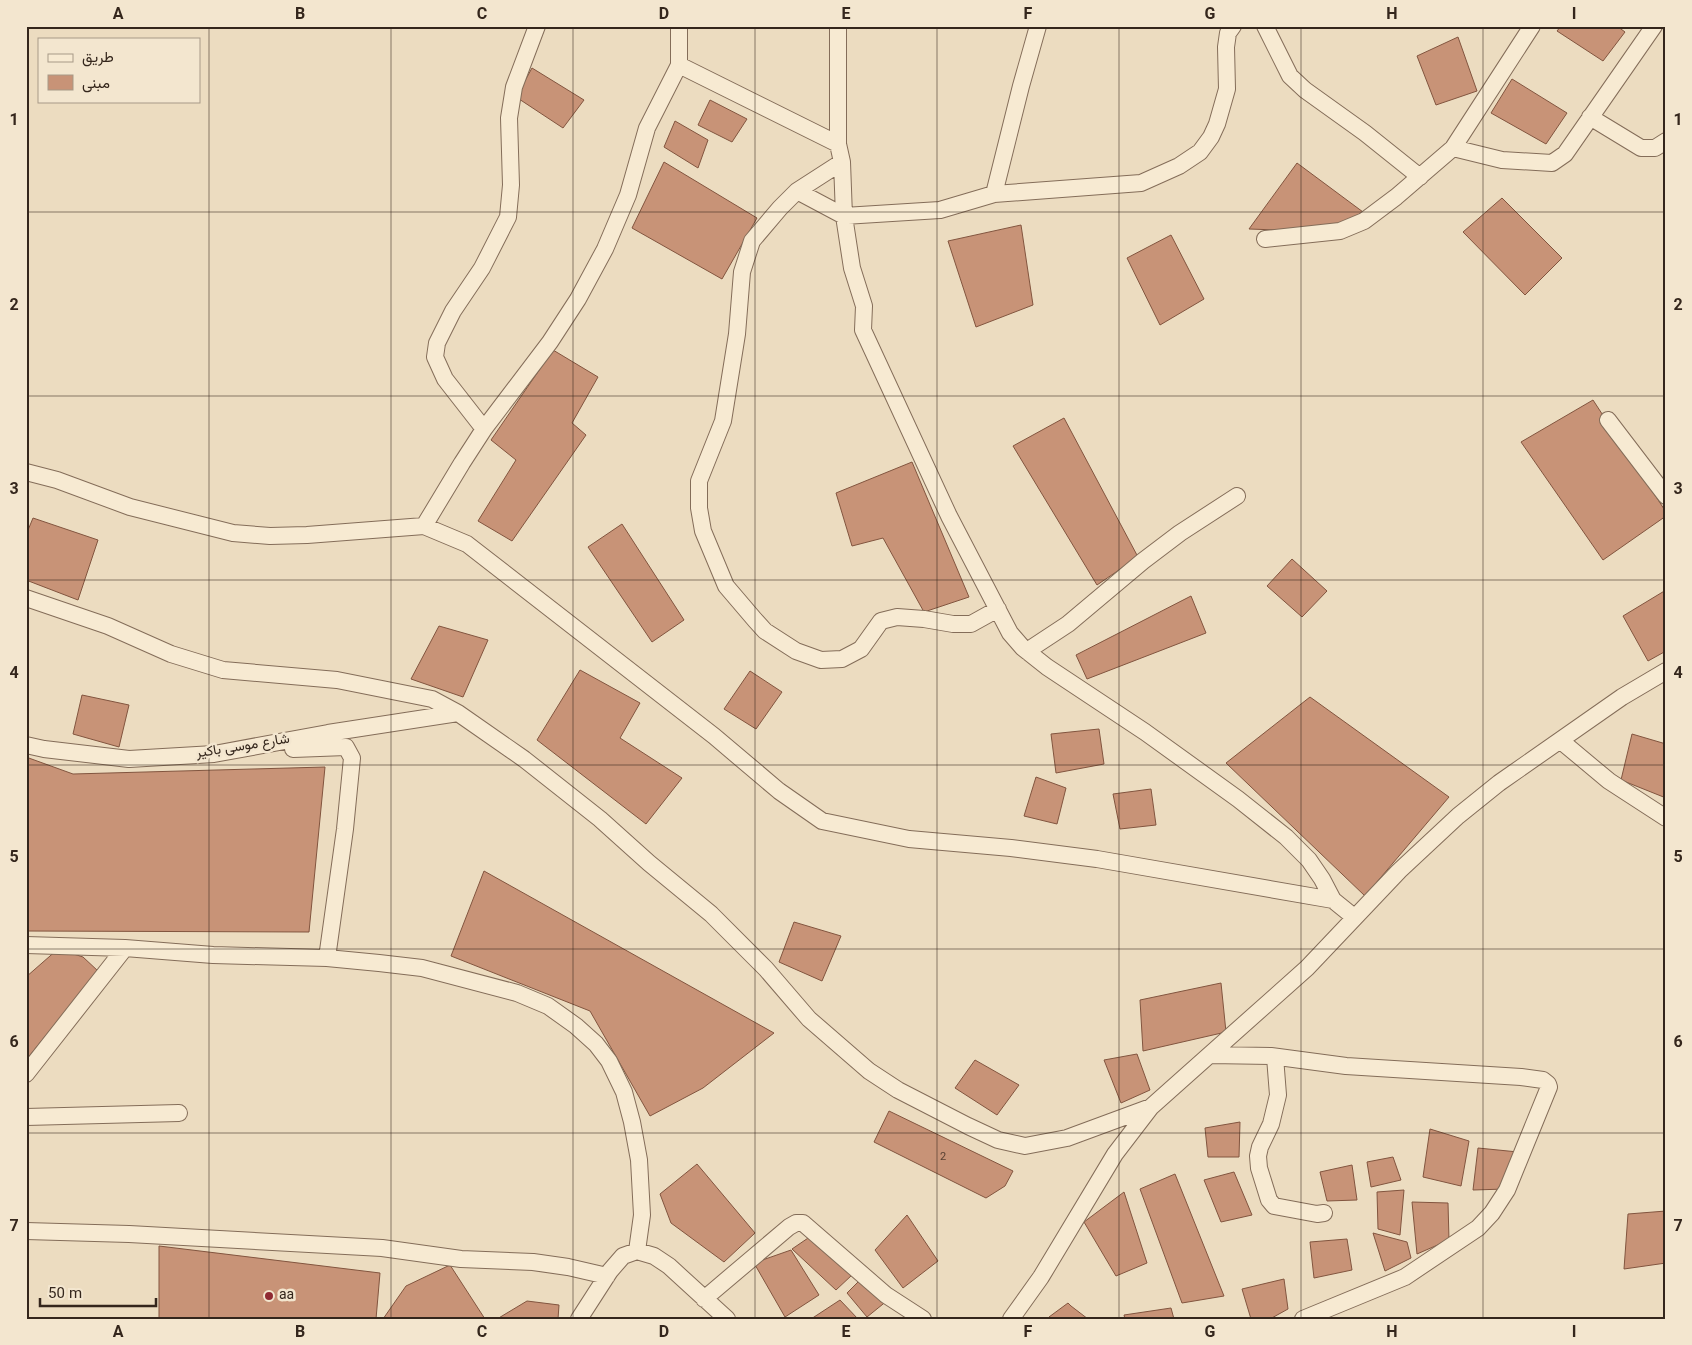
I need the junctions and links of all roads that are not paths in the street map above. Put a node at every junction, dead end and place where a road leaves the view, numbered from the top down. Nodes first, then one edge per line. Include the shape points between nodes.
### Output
1 (537, 26) edge
2 (679, 26) edge
3 (838, 26) edge
4 (1038, 26) edge
5 (1233, 26) edge
6 (1265, 26) edge
7 (1532, 26) edge
8 (1654, 26) edge
9 (679, 65) junction
10 (1590, 117) junction
11 (1666, 141) edge
12 (838, 144) junction
13 (1453, 148) junction
14 (842, 162) junction
15 (1420, 177) junction
16 (797, 191) junction
17 (994, 194) junction
18 (844, 216) junction
19 (1265, 239) dead end
20 (1608, 420) dead end
21 (484, 429) junction
22 (26, 472) edge
23 (1237, 496) dead end
24 (1666, 496) edge
25 (424, 526) junction
26 (26, 598) edge
27 (998, 609) junction
28 (1027, 651) junction
29 (1666, 671) edge
30 (458, 713) junction
31 (1561, 741) junction
32 (269, 744) junction
33 (26, 745) edge
34 (1666, 818) edge
35 (1333, 900) junction
36 (1354, 918) junction
37 (26, 945) edge
38 (126, 948) junction
39 (327, 958) junction
40 (1210, 1055) junction
41 (1275, 1057) junction
42 (26, 1074) edge
43 (1151, 1107) junction
44 (179, 1112) dead end
45 (26, 1117) edge
46 (1324, 1214) dead end
47 (26, 1231) edge
48 (637, 1251) junction
49 (607, 1276) junction
50 (704, 1299) junction
51 (579, 1319) edge
52 (727, 1319) edge
53 (923, 1319) edge
54 (1011, 1319) edge
55 (1303, 1319) edge

1 - 21 street via 514,87 509,118 511,184 508,217 482,268 453,311 437,343 435,357 445,379
2 - 9 street
3 - 12 street
4 - 17 street
5 - 17 street via 1228,33 1226,89 1217,124 1200,152 1179,166 1141,183
6 - 15 street via 1290,76
7 - 13 street
8 - 10 street
9 - 12 street
9 - 21 street via 648,128 628,194 605,249 550,342
10 - 11 street via 1641,148 1655,148
10 - 13 street via 1565,154 1552,163 1502,160
12 - 14 street
13 - 15 street
14 - 16 street
14 - 18 street
15 - 19 street via 1364,221 1340,231
16 - 18 street
16 - 27 street via 752,241 742,272 737,334 723,421 699,481 703,531 726,586 765,631 796,651 821,660 842,659 861,649 881,621 897,616 971,624
17 - 18 street via 940,210
18 - 27 street via 852,268 864,306 863,330 949,516
20 - 24 street
21 - 25 street
22 - 25 street via 130,507 233,533 307,535
23 - 28 street via 1180,532 1068,624
25 - 35 street via 466,544 714,736 778,791 822,820 909,839 1097,859
26 - 30 street via 108,626 171,654 223,670 337,680 432,699
27 - 28 street via 1010,633
28 - 35 street via 1145,732 1286,837 1309,860
29 - 31 street via 1622,697
30 - 32 street, شارع موسى باكير
30 - 43 street via 524,759 712,914 809,1019 869,1071 898,1090 998,1140 1025,1146 1067,1138
31 - 34 street via 1609,781
31 - 36 street via 1499,783 1458,816
32 - 33 street, شارع موسى باكير via 214,754 129,759
32 - 39 street via 291,749 346,747 352,758
35 - 36 street
36 - 40 street via 1307,968
37 - 38 street
38 - 39 street via 213,955
38 - 42 street
39 - 48 street via 422,968 517,993 548,1006 596,1044 624,1092 632,1122 639,1160 642,1215
40 - 41 street
40 - 43 street
41 - 46 street via 1278,1094 1272,1124 1260,1147 1259,1168 1274,1206
41 - 55 street via 1346,1066 1521,1077 1548,1084 1507,1190 1478,1228 1405,1277
43 - 54 street via 1115,1154 1041,1277
44 - 45 street
47 - 49 street via 382,1248 461,1259 533,1262
48 - 49 street via 623,1256
48 - 50 street via 654,1256 669,1266
49 - 51 street
50 - 52 street
50 - 53 street via 789,1227 803,1223 886,1295

